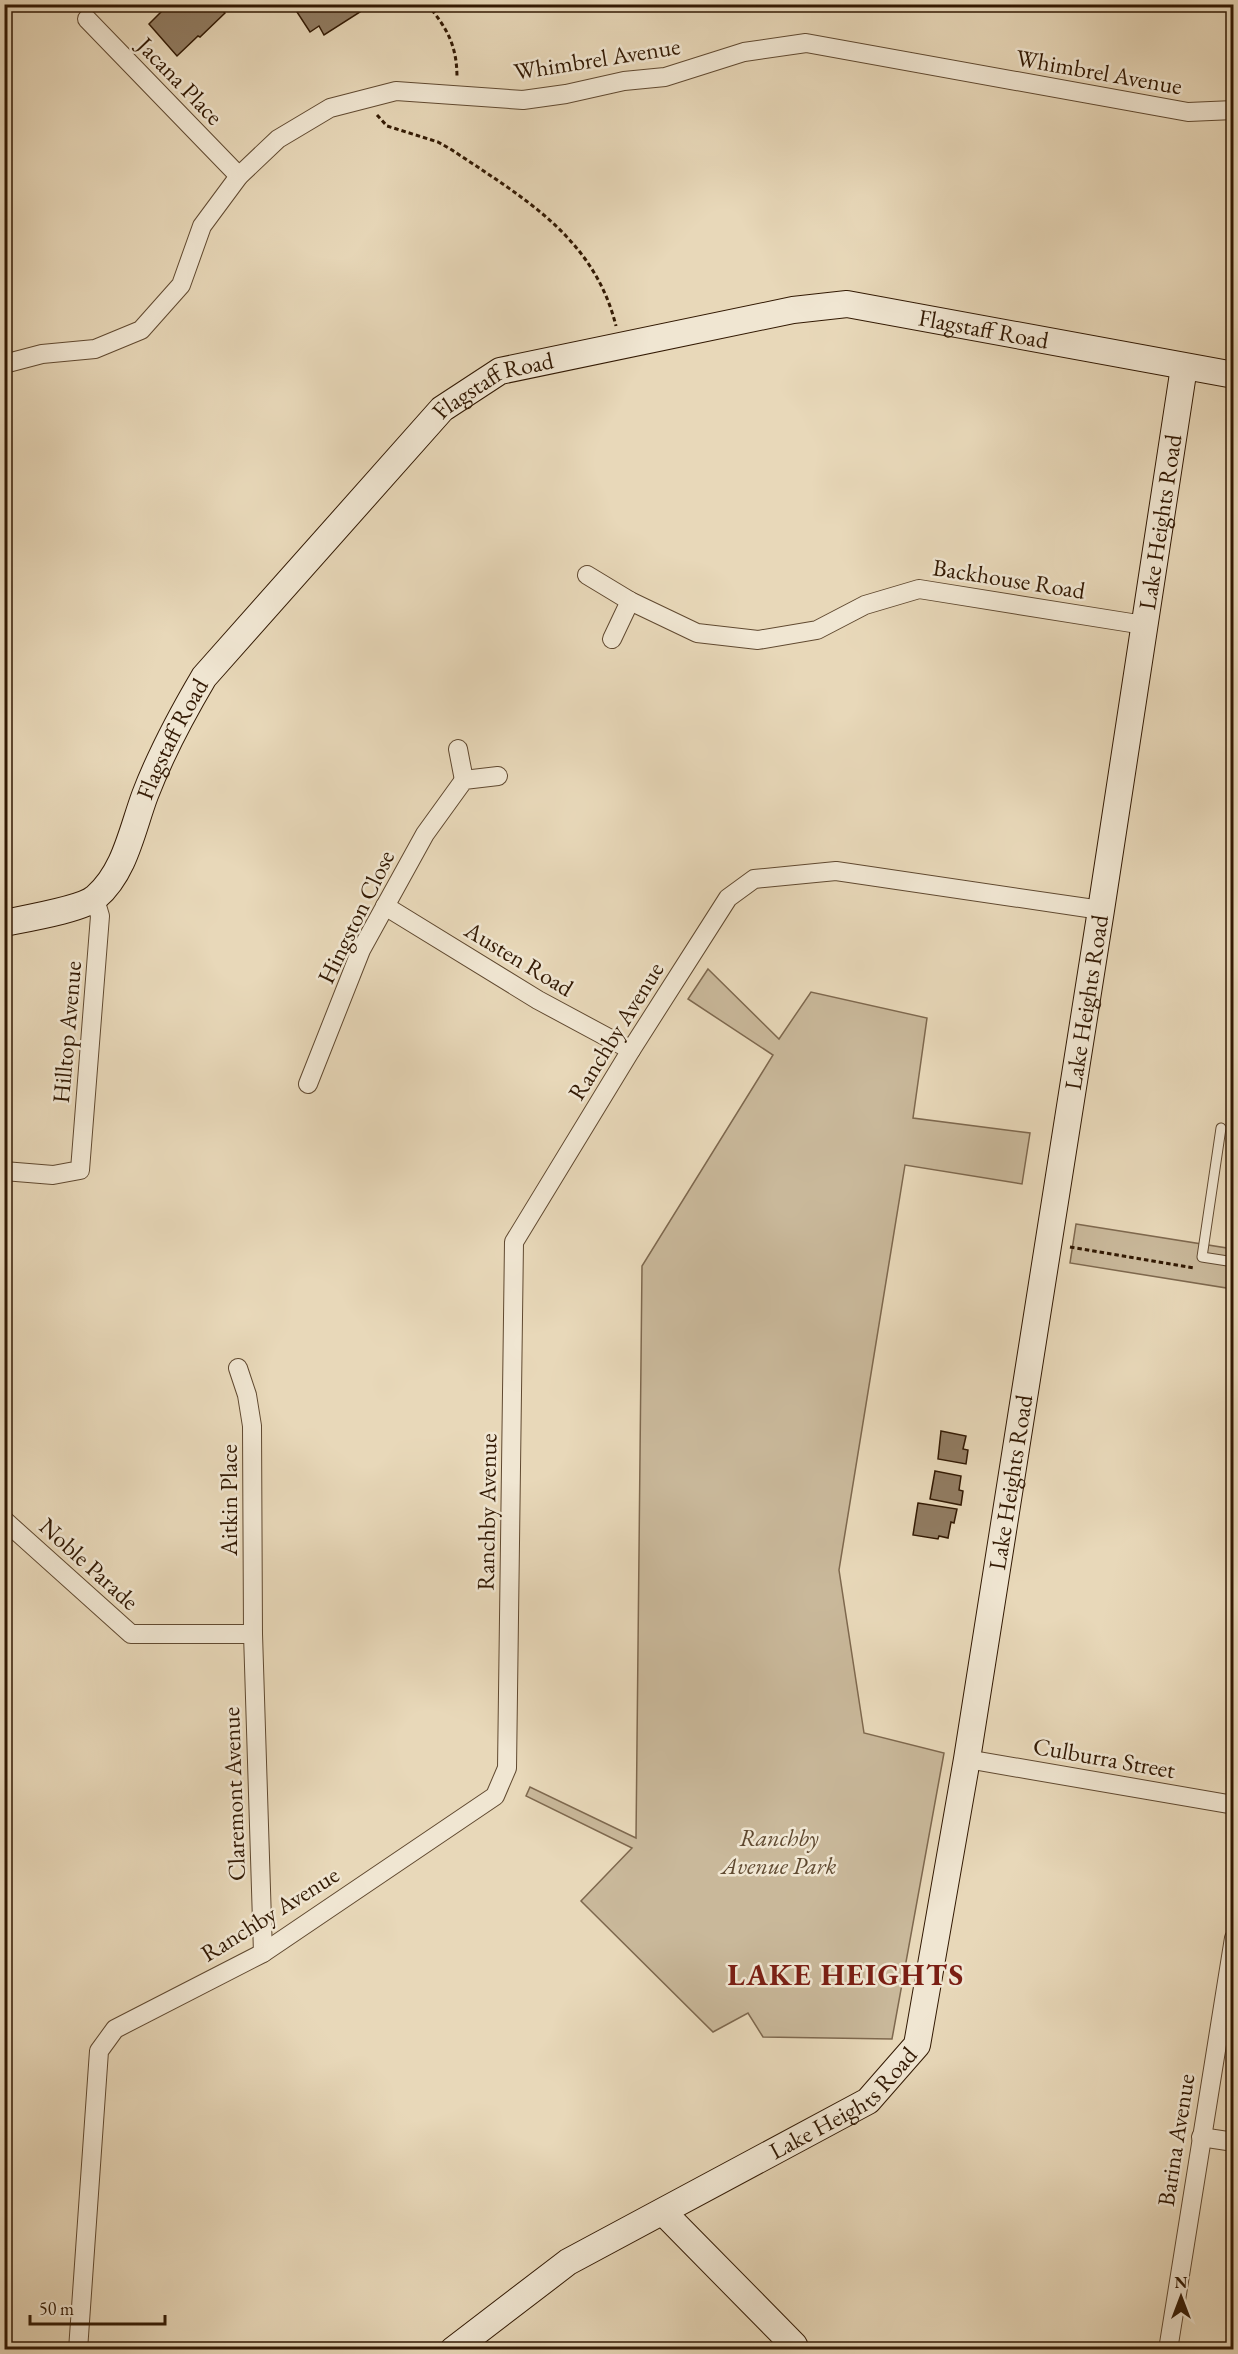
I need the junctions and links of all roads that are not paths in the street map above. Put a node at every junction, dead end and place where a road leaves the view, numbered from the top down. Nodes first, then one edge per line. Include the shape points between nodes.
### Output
1 (87, 19) dead end
2 (1233, 110) edge
3 (238, 176) junction
4 (4, 364) edge
5 (1184, 367) junction
6 (1233, 375) edge
7 (587, 575) dead end
8 (630, 601) junction
9 (1144, 625) junction
10 (612, 639) dead end
11 (458, 749) dead end
12 (498, 776) dead end
13 (464, 780) junction
14 (95, 899) junction
15 (385, 906) junction
16 (1101, 910) junction
17 (4, 923) edge
18 (631, 1050) junction
19 (308, 1084) dead end
20 (1221, 1128) dead end
21 (4, 1171) edge
22 (1233, 1262) edge
23 (238, 1368) dead end
24 (4, 1520) edge
25 (253, 1634) junction
26 (967, 1758) junction
27 (1233, 1805) edge
28 (1233, 1938) edge
29 (263, 1953) junction
30 (1201, 2137) junction
31 (1233, 2142) edge
32 (663, 2212) junction
33 (78, 2349) edge
34 (453, 2349) edge
35 (796, 2349) edge
36 (1168, 2349) edge

1 - 3 street, Jacana Place
2 - 3 street, Whimbrel Avenue via 1188,112 806,43 744,52 665,77 523,100 396,91 330,108 278,139
3 - 4 street, Whimbrel Avenue via 202,226 181,285 141,330 95,349 42,354
5 - 6 main road, Flagstaff Road
5 - 9 main road, Lake Heights Road
5 - 14 main road, Flagstaff Road via 847,304 793,310 500,371 442,409 204,677 174,728 120,867
7 - 8 street, Backhouse Road
8 - 9 street, Backhouse Road via 697,633 758,640 817,630 864,605 919,589
8 - 10 street
9 - 16 main road, Lake Heights Road
11 - 13 street
12 - 13 street
13 - 15 street, Hingston Close via 425,834
14 - 17 main road
14 - 21 street, Hilltop Avenue via 100,916 80,1170 53,1175
15 - 18 street, Austen Road via 538,1000
15 - 19 street, Hingston Close via 361,950
16 - 18 street, Ranchby Avenue via 836,871 754,879 728,898
16 - 26 main road, Lake Heights Road
18 - 29 street, Ranchby Avenue via 514,1242 507,1768 495,1796
20 - 22 lane via 1202,1257
23 - 25 street, Aitkin Place via 252,1426
24 - 25 street, Noble Parade via 131,1635
25 - 29 street, Claremont Avenue
26 - 27 street, Culburra Street
26 - 32 main road, Lake Heights Road via 917,2045 868,2101
28 - 30 street, Barina Avenue
29 - 33 street, Ranchby Avenue via 115,2029 99,2051
30 - 31 street
30 - 36 street, Barina Avenue
32 - 34 main road, Lake Heights Road via 568,2262
32 - 35 main road

